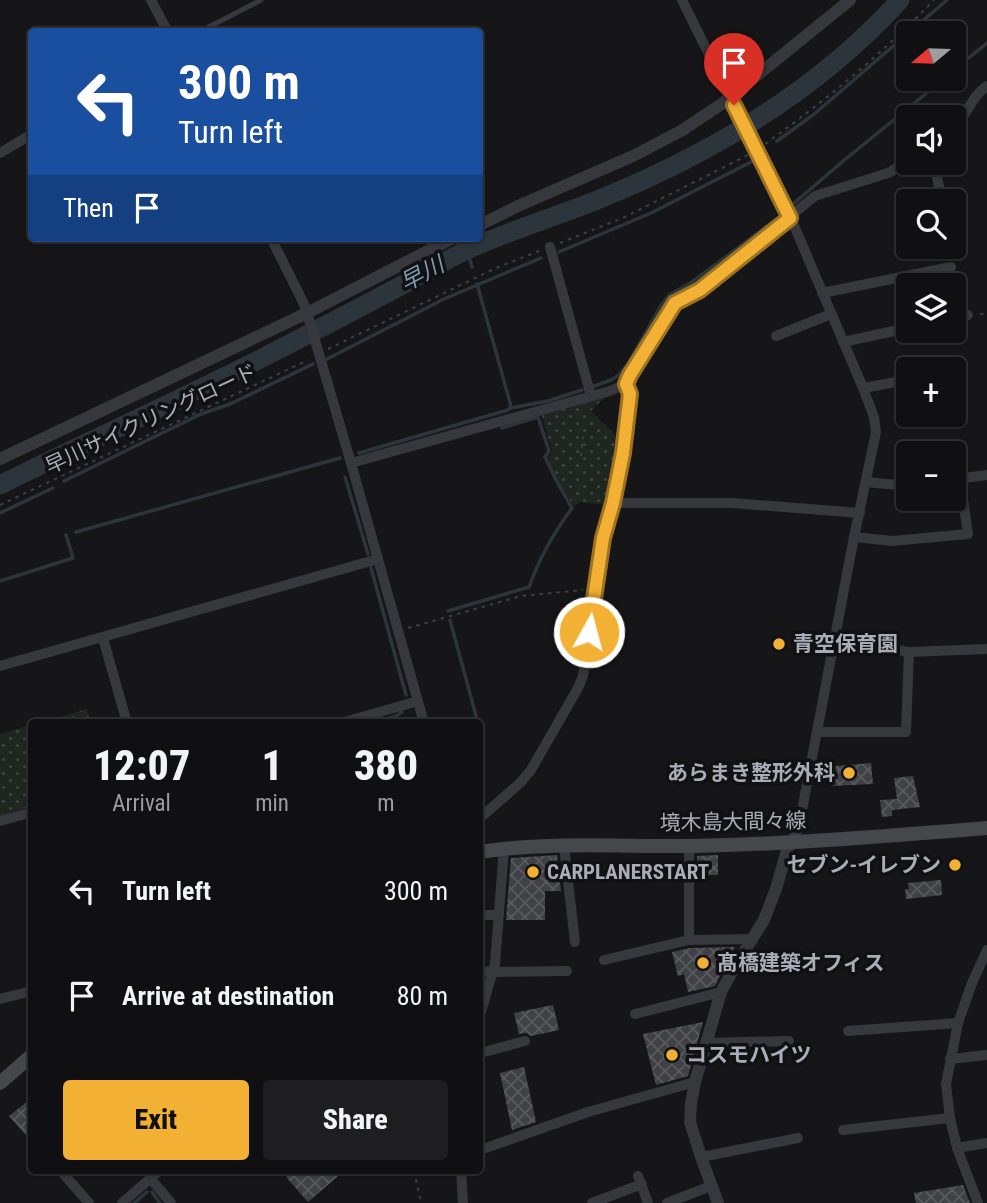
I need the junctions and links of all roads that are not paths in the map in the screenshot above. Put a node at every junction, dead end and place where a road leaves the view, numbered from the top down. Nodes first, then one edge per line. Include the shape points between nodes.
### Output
1 (151, 0) edge
2 (260, 0) edge
3 (682, 0) edge
4 (850, 0) edge
5 (166, 28) edge
6 (207, 28) edge
7 (987, 86) edge
8 (733, 100) junction
9 (966, 114) edge
10 (28, 136) edge
11 (0, 153) edge
12 (896, 169) edge
13 (790, 218) junction
14 (483, 224) edge
15 (273, 242) edge
16 (445, 242) edge
17 (550, 247) road end
18 (951, 267) dead end
19 (822, 293) junction
20 (831, 314) junction
21 (307, 315) junction
22 (896, 331) edge
23 (776, 336) dead end
24 (844, 342) junction
25 (896, 382) edge
26 (626, 384) junction
27 (863, 388) junction
28 (591, 396) junction
29 (0, 459) edge
30 (351, 463) junction
31 (987, 475) edge
32 (966, 478) edge
33 (866, 482) junction
34 (896, 485) edge
35 (613, 503) junction
36 (963, 511) edge
37 (860, 513) junction
38 (854, 537) junction
39 (378, 559) junction
40 (103, 638) junction
41 (835, 639) junction
42 (987, 649) edge
43 (909, 652) junction
44 (0, 666) edge
45 (418, 701) junction
46 (126, 719) edge
47 (355, 719) edge
48 (423, 719) edge
49 (818, 732) junction
50 (28, 813) edge
51 (483, 815) edge
52 (0, 821) edge
53 (987, 828) edge
54 (789, 843) junction
55 (564, 846) junction
56 (689, 846) junction
57 (504, 848) junction
58 (483, 852) edge
59 (483, 915) edge
60 (498, 915) junction
61 (751, 939) junction
62 (689, 940) junction
63 (575, 942) dead end
64 (987, 950) edge
65 (604, 960) dead end
66 (483, 971) edge
67 (567, 971) dead end
68 (493, 972) junction
69 (28, 991) edge
70 (721, 992) junction
71 (0, 999) edge
72 (483, 1005) edge
73 (635, 1014) dead end
74 (958, 1023) junction
75 (848, 1031) dead end
76 (525, 1041) dead end
77 (789, 1041) dead end
78 (706, 1043) junction
79 (483, 1052) edge
80 (987, 1055) edge
81 (28, 1058) edge
82 (950, 1059) junction
83 (695, 1082) junction
84 (0, 1083) edge
85 (950, 1118) junction
86 (843, 1130) dead end
87 (798, 1137) dead end
88 (987, 1143) edge
89 (957, 1148) junction
90 (483, 1149) edge
91 (701, 1157) junction
92 (64, 1174) edge
93 (461, 1174) edge
94 (150, 1175) edge
95 (711, 1186) junction
96 (987, 1193) edge
97 (976, 1199) edge
98 (89, 1203) edge
99 (122, 1203) edge
100 (172, 1203) edge
101 (463, 1203) edge
102 (593, 1203) edge
103 (649, 1203) edge
104 (667, 1203) edge
105 (718, 1203) edge

1 - 5 street
2 - 6 lane
3 - 8 street
4 - 8 street
7 - 9 street
8 - 13 street
8 - 14 street via 633,156
10 - 11 street
12 - 13 street via 815,196
13 - 19 street
13 - 26 street via 700,290 675,303
15 - 21 street
16 - 21 street
17 - 28 street
18 - 19 street
19 - 20 street
20 - 23 street
20 - 24 street
21 - 29 street
21 - 30 street
22 - 24 street
24 - 27 street
25 - 27 street
26 - 28 street
26 - 35 street via 630,394 625,441
27 - 33 street via 876,432
28 - 30 street
30 - 39 street
31 - 32 street
33 - 34 street
33 - 37 street
35 - 37 street via 733,503
35 - 51 street via 594,588 583,676 531,770
36 - 38 street via 968,534 892,541
37 - 38 street
38 - 41 street
39 - 40 street
39 - 45 street
40 - 44 street
40 - 46 street
41 - 43 street
41 - 49 street
42 - 43 street
43 - 49 street via 906,732
45 - 47 street
45 - 48 street
49 - 54 street via 799,826
50 - 52 street
53 - 54 main road, 境木島大間々線
54 - 56 main road, 境木島大間々線
54 - 61 street via 764,920
55 - 56 main road, 境木島大間々線
55 - 57 main road, 境木島大間々線
55 - 63 street
56 - 62 street
57 - 58 main road, 境木島大間々線
57 - 60 street
59 - 60 street
60 - 68 street
61 - 62 street
61 - 70 street
62 - 65 street
64 - 74 street
66 - 68 street
67 - 68 street
68 - 72 street
69 - 71 street
70 - 73 street
70 - 78 street
74 - 75 street
74 - 82 street
76 - 79 street
77 - 78 street
78 - 83 street
80 - 82 street
81 - 84 main road
82 - 85 street via 946,1084
83 - 90 street via 588,1112
83 - 91 street via 690,1122
85 - 86 street
85 - 89 street
87 - 91 street
88 - 89 street
89 - 97 street
91 - 95 street
92 - 98 street
93 - 101 street
94 - 99 street
94 - 100 street
95 - 104 street
95 - 105 street
96 - 97 street
102 - 103 street via 640,1180

